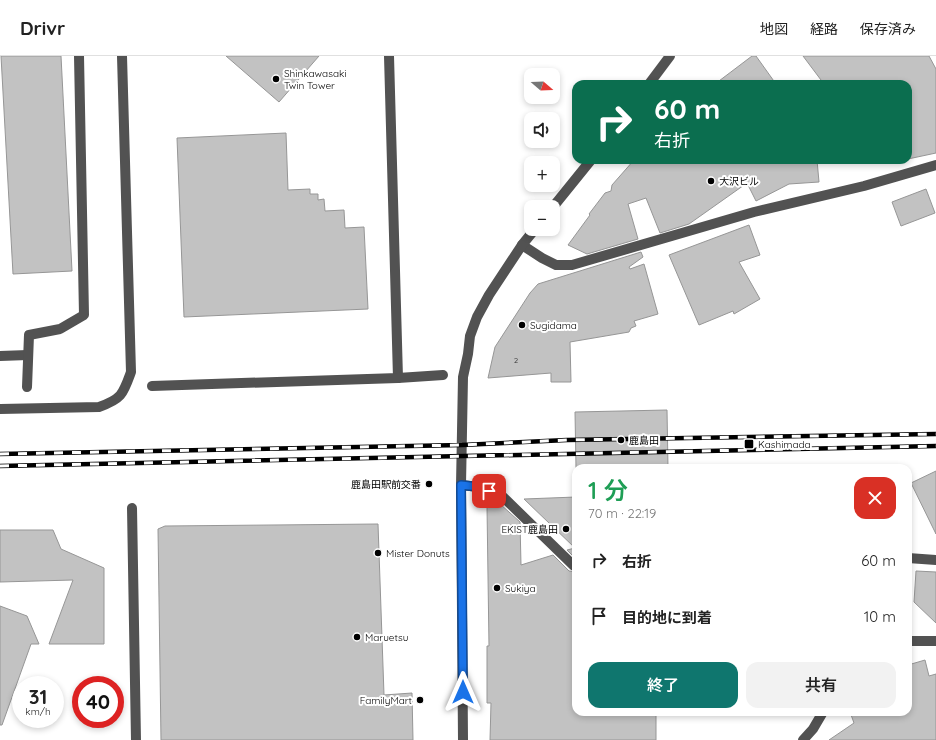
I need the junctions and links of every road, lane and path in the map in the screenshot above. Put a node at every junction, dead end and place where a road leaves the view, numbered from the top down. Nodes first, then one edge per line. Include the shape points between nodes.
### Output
1 (79, 56) edge
2 (122, 56) edge
3 (389, 56) edge
4 (670, 56) edge
5 (652, 80) edge
6 (588, 164) edge
7 (936, 165) edge
8 (559, 200) edge
9 (529, 236) edge
10 (522, 245) junction
11 (28, 355) junction
12 (0, 356) edge
13 (443, 375) dead end
14 (398, 378) junction
15 (152, 386) dead end
16 (27, 387) dead end
17 (0, 409) edge
18 (461, 485) junction
19 (132, 508) dead end
20 (912, 558) edge
21 (936, 560) edge
22 (572, 564) edge
23 (912, 641) edge
24 (936, 641) edge
25 (821, 716) edge
26 (136, 740) edge
27 (463, 740) edge
28 (803, 740) edge

1 - 11 street via 84,315 60,329 29,335
2 - 17 street via 131,372 124,392 113,402 99,407
3 - 14 street
4 - 5 street
6 - 8 street
7 - 10 street via 864,186 754,212 572,265 556,265
9 - 10 street
10 - 18 street via 489,295 470,336 463,377
11 - 12 street
11 - 16 street
13 - 14 street
14 - 15 street
18 - 22 street via 479,487 500,494
18 - 27 street
19 - 26 street
20 - 21 street
23 - 24 street
25 - 28 street

